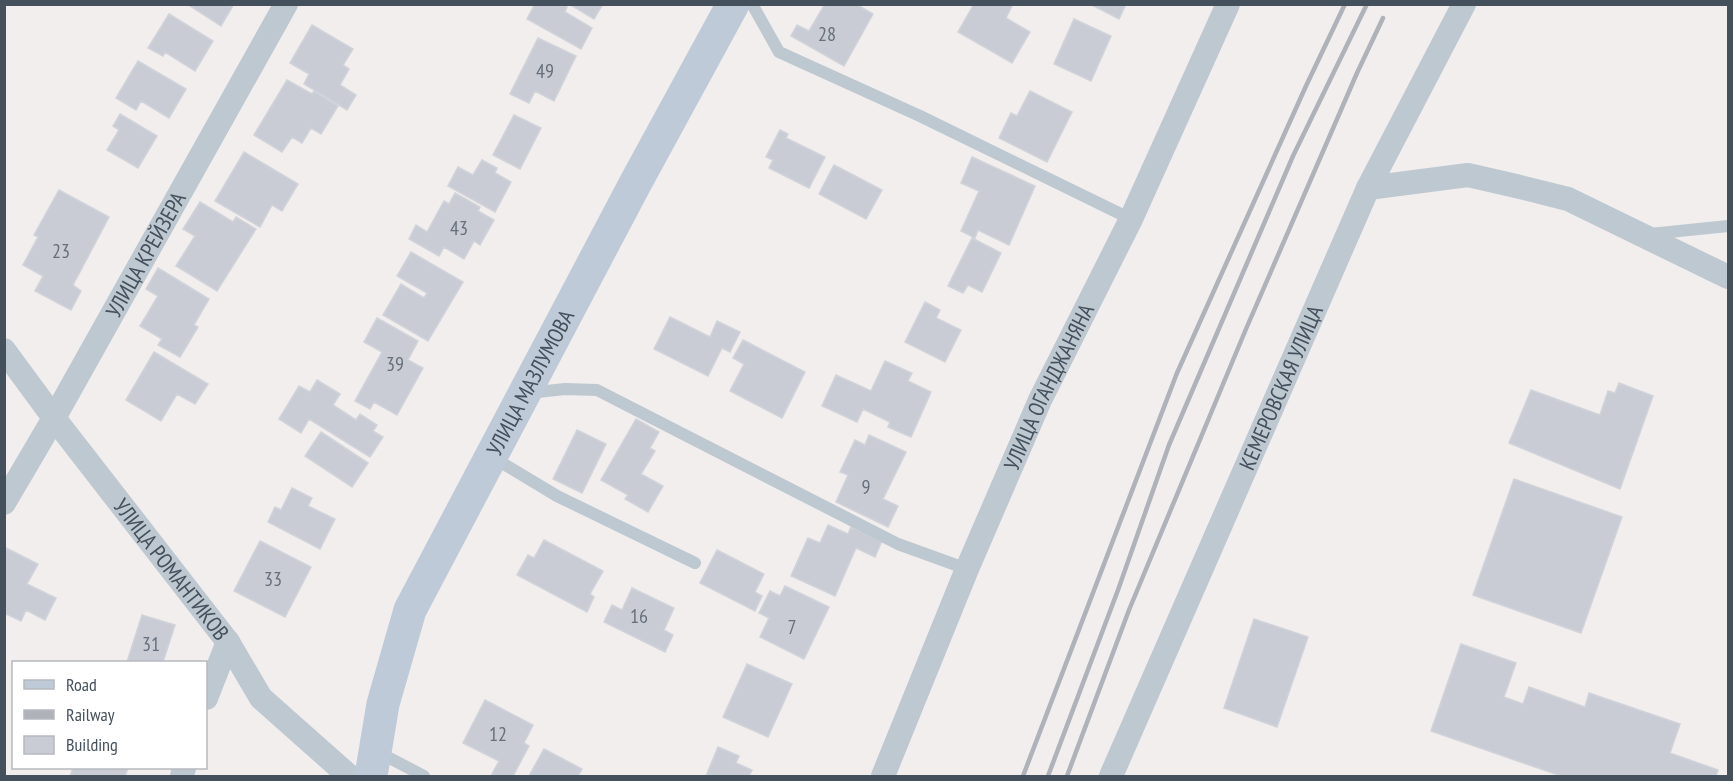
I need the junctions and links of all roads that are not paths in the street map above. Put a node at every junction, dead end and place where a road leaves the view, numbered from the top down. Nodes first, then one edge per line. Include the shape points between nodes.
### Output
1 (286, 4) edge
2 (733, 4) edge
3 (752, 4) edge
4 (1228, 4) edge
5 (1464, 4) edge
6 (1368, 189) junction
7 (1131, 219) junction
8 (1728, 226) edge
9 (1643, 235) junction
10 (1728, 277) edge
11 (4, 350) edge
12 (524, 394) junction
13 (54, 418) junction
14 (491, 457) junction
15 (4, 503) edge
16 (695, 563) dead end
17 (967, 569) junction
18 (228, 642) junction
19 (207, 695) edge
20 (373, 763) edge
21 (349, 777) edge
22 (424, 777) edge
23 (883, 777) edge
24 (1111, 777) edge

1 - 13 street, УЛИЦА КРЕЙЗЕРА
2 - 12 street, УЛИЦА МАЗЛУМОВА
3 - 7 lane via 779,52
4 - 7 street, УЛИЦА ОГАНДЖАНЯНА
5 - 6 street, КЕМЕРОВСКАЯ УЛИЦА
6 - 9 street via 1468,175 1569,199
6 - 24 street, КЕМЕРОВСКАЯ УЛИЦА
7 - 17 street, УЛИЦА ОГАНДЖАНЯНА via 1040,400
8 - 9 lane
9 - 10 street
11 - 13 street, УЛИЦА РОМАНТИКОВ
12 - 14 street, УЛИЦА МАЗЛУМОВА
12 - 17 lane via 597,390 898,544
13 - 15 street, УЛИЦА КРЕЙЗЕРА
13 - 18 street, УЛИЦА РОМАНТИКОВ
14 - 16 lane via 557,496
14 - 20 street, УЛИЦА МАЗЛУМОВА via 410,610 383,704
17 - 23 street, УЛИЦА ОГАНДЖАНЯНА
18 - 19 street
18 - 21 street, УЛИЦА РОМАНТИКОВ via 261,698
20 - 22 lane

